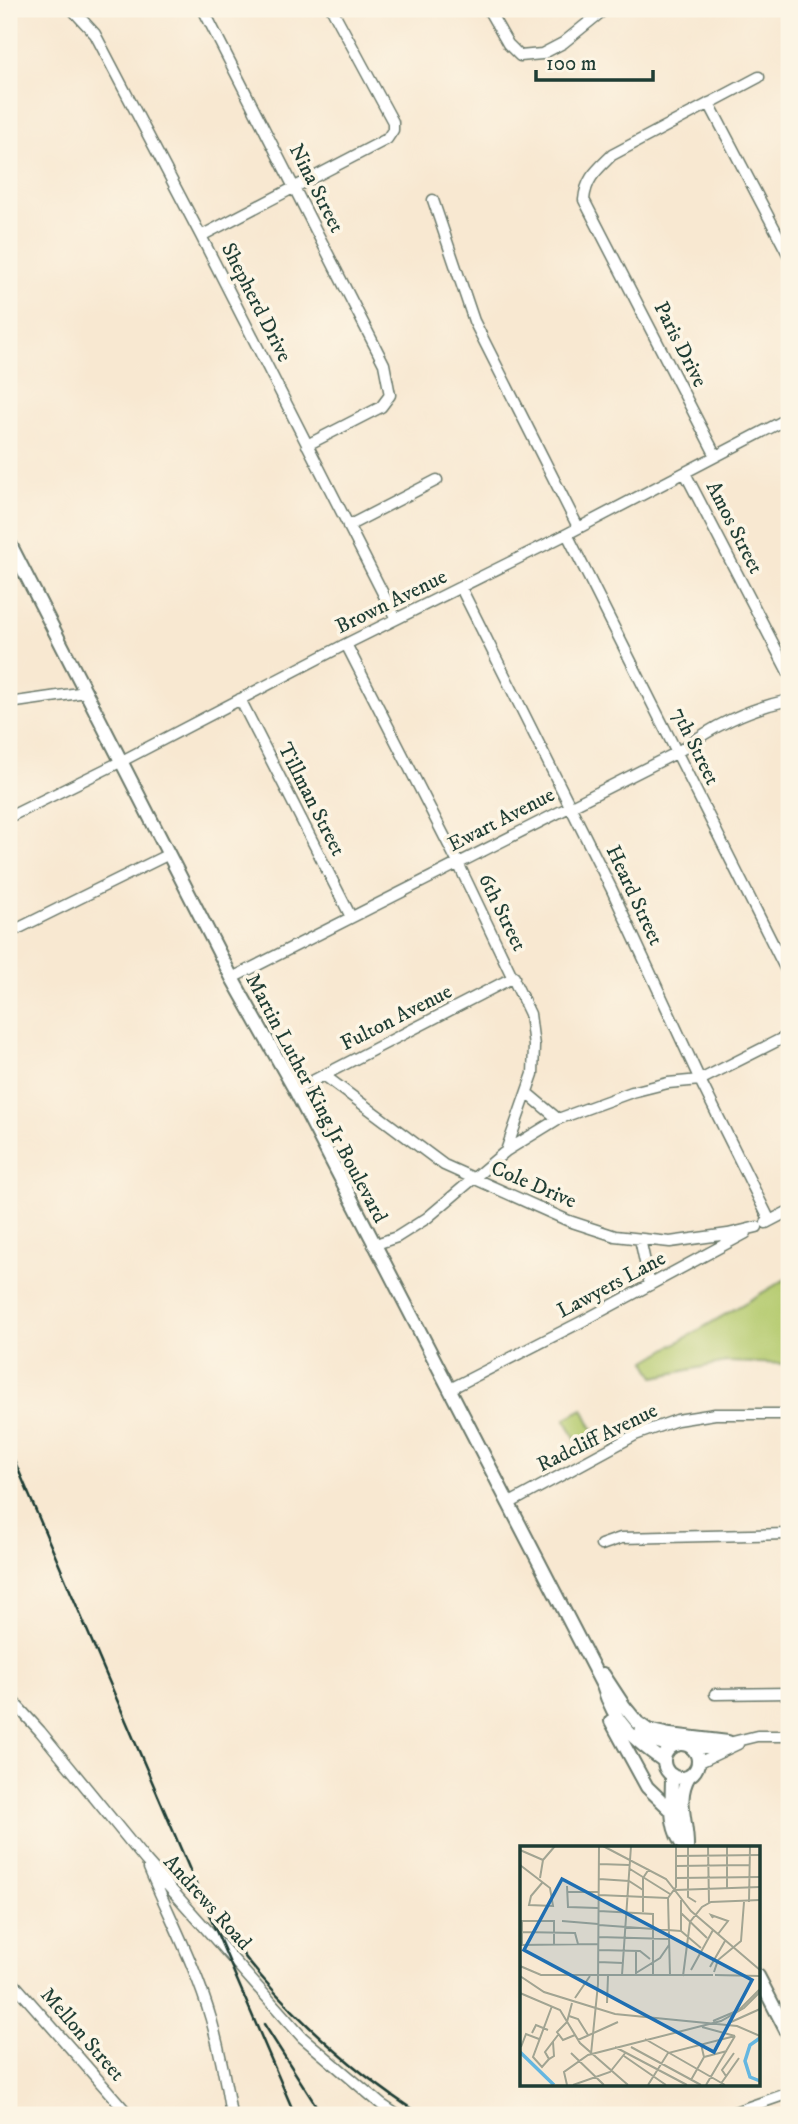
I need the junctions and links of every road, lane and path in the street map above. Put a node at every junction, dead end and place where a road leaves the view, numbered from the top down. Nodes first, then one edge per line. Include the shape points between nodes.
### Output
1 (72, 9) edge
2 (203, 9) edge
3 (332, 9) edge
4 (488, 9) edge
5 (605, 9) edge
6 (759, 77) dead end
7 (709, 103) junction
8 (295, 186) junction
9 (433, 200) dead end
10 (201, 236) junction
11 (789, 256) edge
12 (789, 418) edge
13 (307, 445) junction
14 (716, 456) junction
15 (685, 473) junction
16 (437, 480) dead end
17 (348, 526) junction
18 (578, 527) junction
19 (567, 534) junction
20 (9, 542) edge
21 (461, 587) junction
22 (396, 619) junction
23 (346, 644) junction
24 (789, 674) edge
25 (86, 692) junction
26 (240, 699) junction
27 (789, 700) edge
28 (9, 703) edge
29 (678, 752) junction
30 (120, 762) junction
31 (570, 806) junction
32 (9, 817) edge
33 (169, 854) junction
34 (458, 863) junction
35 (351, 917) junction
36 (9, 933) edge
37 (789, 976) edge
38 (514, 977) junction
39 (232, 978) junction
40 (789, 1035) edge
41 (325, 1076) junction
42 (700, 1080) junction
43 (295, 1090) junction
44 (527, 1093) junction
45 (558, 1119) junction
46 (506, 1151) junction
47 (473, 1180) junction
48 (789, 1210) edge
49 (770, 1220) junction
50 (758, 1227) junction
51 (640, 1239) junction
52 (373, 1245) junction
53 (650, 1285) junction
54 (450, 1390) junction
55 (789, 1414) edge
56 (510, 1503) junction
57 (789, 1534) edge
58 (601, 1545) dead end
59 (589, 1658) junction
60 (595, 1671) junction
61 (603, 1686) junction
62 (789, 1693) edge
63 (715, 1694) dead end
64 (9, 1697) edge
65 (789, 1736) edge
66 (744, 1740) junction
67 (728, 1742) junction
68 (677, 1745) junction
69 (692, 1748) junction
70 (664, 1761) junction
71 (698, 1763) junction
72 (673, 1775) junction
73 (688, 1776) junction
74 (672, 1811) junction
75 (685, 1846) edge
76 (686, 1846) edge
77 (146, 1861) junction
78 (9, 1978) edge
79 (760, 1980) edge
80 (789, 2036) edge
81 (789, 2093) edge
82 (732, 2113) dead end
83 (129, 2115) edge
84 (230, 2115) edge
85 (397, 2115) edge

1 - 10 street, Shepherd Drive via 96,34
2 - 8 street, Nina Street
3 - 8 street via 393,122 393,130 387,139
4 - 5 street via 508,44 520,55 542,54 563,43
6 - 7 street, Paris Drive
7 - 11 street
7 - 14 street, Paris Drive via 612,155 585,185 584,200
8 - 10 street
8 - 13 street, Nina Street via 384,364 390,388 381,407
9 - 18 street via 474,321
10 - 13 street, Shepherd Drive
12 - 14 street, Brown Avenue
13 - 17 street, Shepherd Drive
14 - 15 street, Brown Avenue
15 - 18 street, Brown Avenue
15 - 24 street, Amos Street
16 - 17 street
17 - 22 street, Shepherd Drive
18 - 19 street, Brown Avenue
19 - 21 street, Brown Avenue
19 - 29 street, 7th Street
20 - 25 main road, Martin Luther King Jr Boulevard
21 - 22 street, Brown Avenue
21 - 31 street, Heard Street
22 - 23 street, Brown Avenue
23 - 26 street, Brown Avenue
23 - 34 street, 6th Street
25 - 28 street
25 - 30 main road, Martin Luther King Jr Boulevard
26 - 30 street, Brown Avenue
26 - 35 street, Tillman Street
27 - 29 street, Ewart Avenue via 729,720
29 - 31 street, Ewart Avenue
29 - 37 street, 7th Street
30 - 32 street, Brown Avenue
30 - 33 main road, Martin Luther King Jr Boulevard
31 - 34 street, Ewart Avenue
31 - 42 street, Heard Street
33 - 36 street
33 - 39 main road, Martin Luther King Jr Boulevard
34 - 35 street, Ewart Avenue
34 - 38 street, 6th Street
35 - 39 street, Ewart Avenue
38 - 41 street, Fulton Avenue
38 - 44 street, 6th Street via 530,1014 534,1046
39 - 43 main road, Martin Luther King Jr Boulevard
40 - 42 street
41 - 43 street, Fulton Avenue
41 - 47 street, Cole Drive via 444,1166
42 - 45 street via 632,1092
42 - 49 street, Heard Street
43 - 52 main road, Martin Luther King Jr Boulevard
44 - 45 street
44 - 46 street, 6th Street
45 - 46 street
46 - 47 street
47 - 51 street, Cole Drive via 569,1221
47 - 52 street via 427,1218 397,1237
48 - 49 street, Lawyers Lane
49 - 50 street, Lawyers Lane
50 - 51 street, Cole Drive via 670,1242
50 - 53 street, Lawyers Lane
51 - 53 street
52 - 54 main road, Martin Luther King Jr Boulevard
53 - 54 street, Lawyers Lane
54 - 56 main road, Martin Luther King Jr Boulevard
55 - 56 street, Radcliff Avenue via 715,1414 677,1420 635,1435
56 - 59 main road, Martin Luther King Jr Boulevard
57 - 58 street via 621,1538
59 - 60 main road, Martin Luther King Jr Boulevard
59 - 67 main road via 648,1730
60 - 61 main road, Martin Luther King Jr Boulevard
60 - 74 main road, Martin Luther King Jr Boulevard via 600,1700 637,1769 647,1787
61 - 68 main road, Martin Luther King Jr Boulevard via 646,1735
61 - 70 main road, Martin Luther King Jr Boulevard via 620,1723
62 - 63 street
64 - 77 street, Andrews Road
65 - 66 street
66 - 67 street
66 - 71 street
67 - 69 street
68 - 69 main road
68 - 70 main road
69 - 71 main road
70 - 72 main road
71 - 73 main road
72 - 73 main road
72 - 74 main road, Martin Luther King Jr Boulevard
73 - 76 main road, Martin Luther King Jr Boulevard via 681,1802
74 - 75 main road, Martin Luther King Jr Boulevard via 678,1840
77 - 84 street via 211,2018
77 - 85 street, Andrews Road via 302,2037
78 - 83 street, Mellon Street
79 - 80 main road
81 - 82 street

